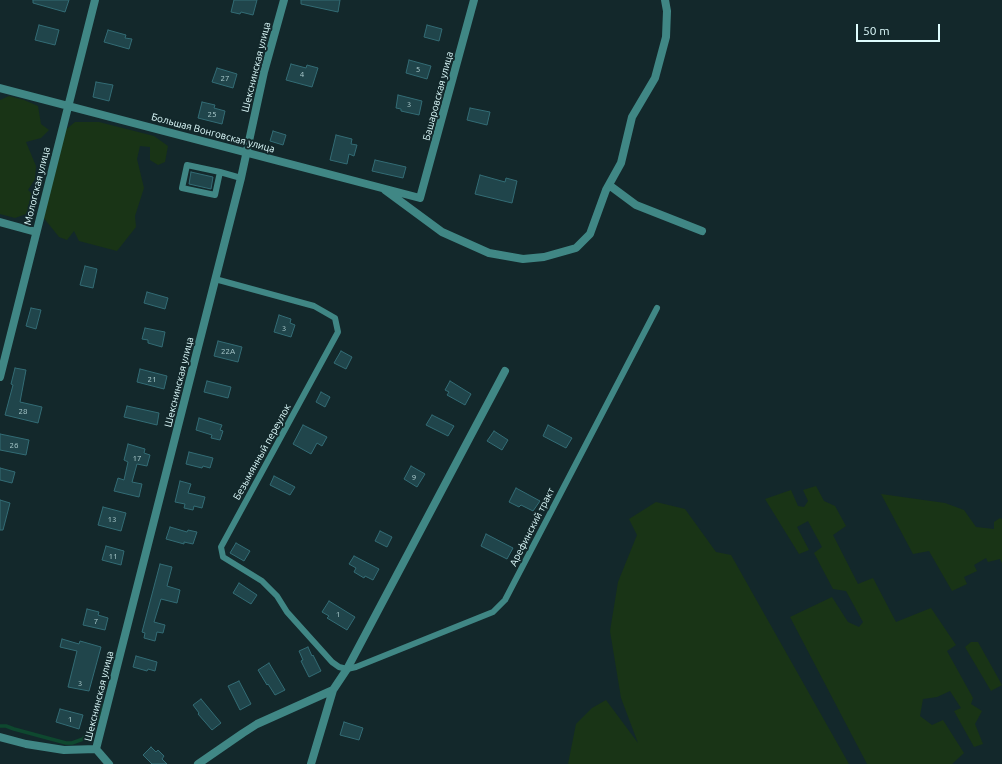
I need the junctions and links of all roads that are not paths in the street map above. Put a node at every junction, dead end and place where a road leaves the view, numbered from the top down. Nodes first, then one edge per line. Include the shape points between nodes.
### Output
1 (95, 0) edge
2 (284, 0) edge
3 (474, 0) edge
4 (665, 0) edge
5 (0, 88) edge
6 (68, 106) junction
7 (246, 152) junction
8 (220, 172) junction
9 (241, 178) junction
10 (609, 185) junction
11 (381, 188) junction
12 (420, 198) joint
13 (0, 222) edge
14 (702, 231) dead end
15 (36, 232) junction
16 (215, 279) junction
17 (657, 308) dead end
18 (505, 371) dead end
19 (0, 377) edge
20 (347, 669) junction
21 (333, 690) junction
22 (0, 737) edge
23 (96, 749) junction
24 (109, 764) edge
25 (198, 764) edge
26 (311, 764) edge

1 - 6 street, Мологская улица
2 - 7 street, Шекснинская улица
3 - 12 street, Башаровская улица
4 - 10 street via 666,37 655,78 632,117 621,163
5 - 6 street, Большая Вонговская улица
6 - 7 street, Большая Вонговская улица
6 - 15 street, Мологская улица
7 - 9 street, Шекснинская улица
7 - 11 street, Большая Вонговская улица
8 - 8 lane via 215,195 182,188 187,165
8 - 9 lane
9 - 16 street, Шекснинская улица
10 - 11 street via 590,234 576,248 544,257 523,259 489,253 442,232
10 - 14 street via 636,205
11 - 12 street, Большая Вонговская улица
13 - 15 street
15 - 19 street, Мологская улица
16 - 20 lane, Безымянный переулок via 314,306 335,318 338,332 221,547 223,557 262,581 332,662
16 - 23 street, Шекснинская улица
17 - 20 lane, Арефинский тракт via 506,600 493,612
18 - 20 street
20 - 21 street
21 - 25 street via 257,724
21 - 26 street
22 - 23 street via 64,750
23 - 24 street, Шекснинская улица

